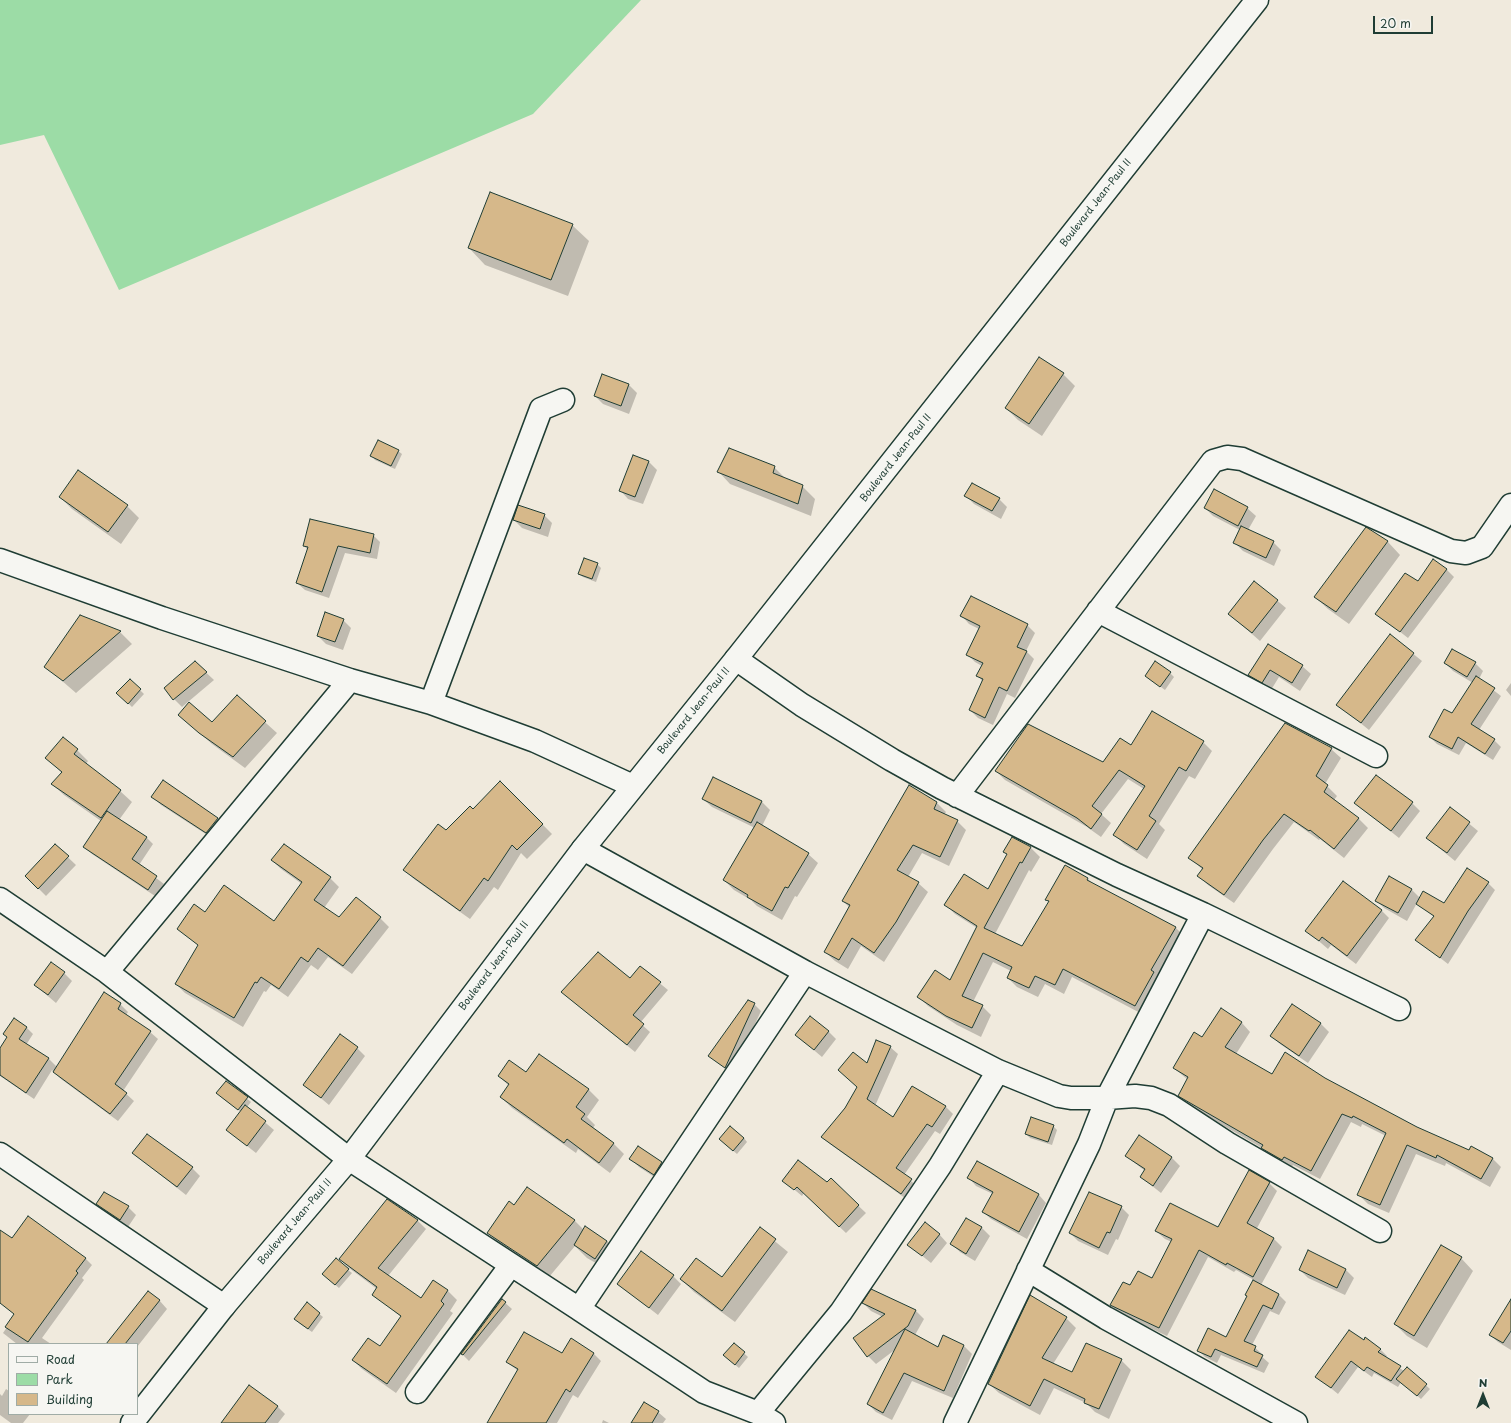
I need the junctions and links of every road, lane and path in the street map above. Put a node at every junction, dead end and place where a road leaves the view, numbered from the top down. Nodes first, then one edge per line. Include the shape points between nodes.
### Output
1 (1257, 0) edge
2 (564, 400) dead end
3 (1511, 505) edge
4 (0, 560) edge
5 (1098, 611) junction
6 (736, 659) junction
7 (350, 680) junction
8 (431, 703) junction
9 (1376, 756) dead end
10 (633, 786) junction
11 (957, 796) junction
12 (583, 850) junction
13 (0, 899) edge
14 (1203, 914) junction
15 (107, 972) junction
16 (805, 972) junction
17 (1399, 1009) dead end
18 (998, 1071) junction
19 (1107, 1098) junction
20 (0, 1154) edge
21 (349, 1159) junction
22 (1380, 1231) dead end
23 (511, 1265) junction
24 (1028, 1270) junction
25 (224, 1306) junction
26 (579, 1309) junction
27 (417, 1392) dead end
28 (766, 1418) edge
29 (132, 1423) edge
30 (955, 1423) edge
31 (1296, 1423) edge

1 - 6 street, Boulevard Jean-Paul II
2 - 8 street via 541,409
3 - 5 street via 1482,547 1466,553 1451,551 1242,459 1227,457 1213,461
4 - 7 street via 162,618
5 - 9 street
5 - 11 street
6 - 10 street, Boulevard Jean-Paul II
6 - 11 street via 829,721
7 - 8 street
7 - 15 street
8 - 10 street via 535,742
10 - 12 street, Boulevard Jean-Paul II
11 - 14 street via 1117,876
12 - 16 street
12 - 21 street, Boulevard Jean-Paul II
13 - 15 street
14 - 17 street
14 - 19 street
15 - 21 street
16 - 18 street
16 - 26 street
18 - 19 street via 1059,1096
18 - 28 street via 940,1166
19 - 22 street via 1135,1096 1151,1098 1169,1105 1227,1143
19 - 24 street via 1089,1144
20 - 25 street
21 - 23 street
21 - 25 street, Boulevard Jean-Paul II
23 - 26 street
23 - 27 street
24 - 30 street
24 - 31 street via 1106,1318
25 - 29 street, Boulevard Jean-Paul II
26 - 28 street via 704,1392

